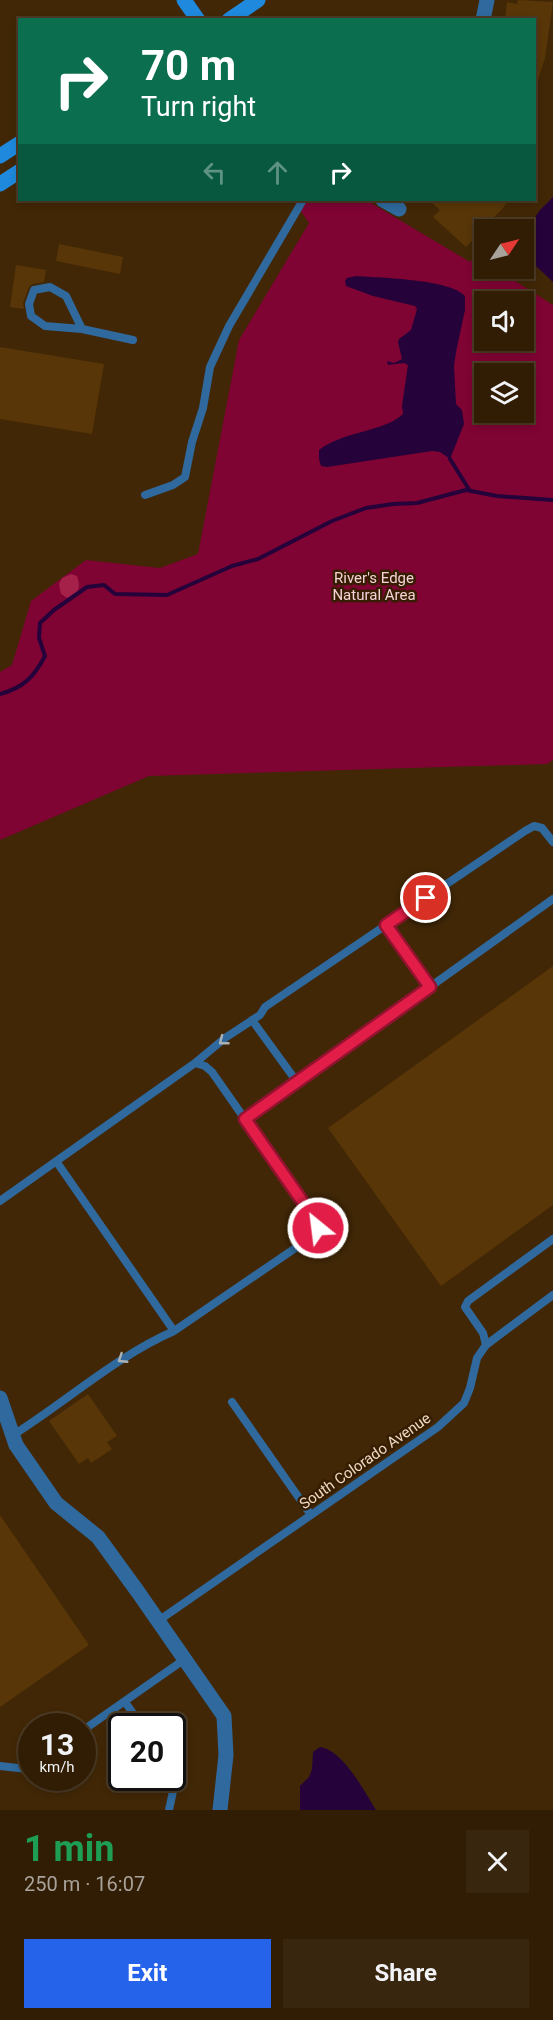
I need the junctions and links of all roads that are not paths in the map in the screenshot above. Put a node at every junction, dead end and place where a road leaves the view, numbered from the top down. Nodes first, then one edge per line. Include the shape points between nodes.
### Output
1 (184, 0) edge
2 (258, 0) edge
3 (487, 0) edge
4 (197, 18) edge
5 (232, 18) edge
6 (483, 18) edge
7 (18, 144) edge
8 (0, 156) edge
9 (18, 172) edge
10 (0, 184) edge
11 (302, 201) edge
12 (82, 329) junction
13 (133, 340) dead end
14 (145, 495) dead end
15 (553, 842) edge
16 (553, 899) edge
17 (386, 925) junction
18 (430, 987) junction
19 (252, 1020) junction
20 (195, 1063) junction
21 (297, 1082) junction
22 (245, 1119) junction
23 (57, 1161) junction
24 (0, 1201) edge
25 (553, 1239) edge
26 (553, 1295) edge
27 (174, 1331) junction
28 (486, 1345) junction
29 (0, 1398) edge
30 (232, 1402) dead end
31 (13, 1436) junction
32 (311, 1515) junction
33 (158, 1621) junction
34 (185, 1659) junction
35 (125, 1701) junction
36 (133, 1713) edge
37 (96, 1721) edge
38 (0, 1766) edge
39 (18, 1768) edge
40 (172, 1791) edge
41 (169, 1810) edge
42 (220, 1810) edge

1 - 4 main road
2 - 5 main road
3 - 6 street
7 - 8 main road
9 - 10 main road
11 - 14 lane via 229,326 210,367 185,477 173,486
12 - 12 lane via 66,296 50,287 34,290 29,304 31,316 45,326
12 - 13 lane
15 - 17 lane via 542,828 534,826
16 - 18 lane
17 - 18 lane
17 - 19 lane via 265,1007
18 - 21 lane
19 -> 20 lane
19 - 21 lane
20 - 22 lane via 212,1072
20 - 23 lane
21 - 22 lane
22 - 27 lane via 318,1228 313,1236
23 - 24 lane
23 - 27 lane
25 - 28 lane via 468,1301 465,1307 483,1333
26 - 28 lane, South Colorado Avenue
27 -> 31 lane via 124,1357
28 - 32 lane, South Colorado Avenue via 477,1358 470,1388 459,1409
29 - 31 street
30 - 32 lane
31 - 33 street via 56,1503 98,1537
32 - 33 lane, South Colorado Avenue
33 - 34 street
34 - 35 lane
34 - 42 street via 224,1716 226,1755
35 - 36 lane
35 - 37 lane
38 - 39 lane
40 - 41 lane

